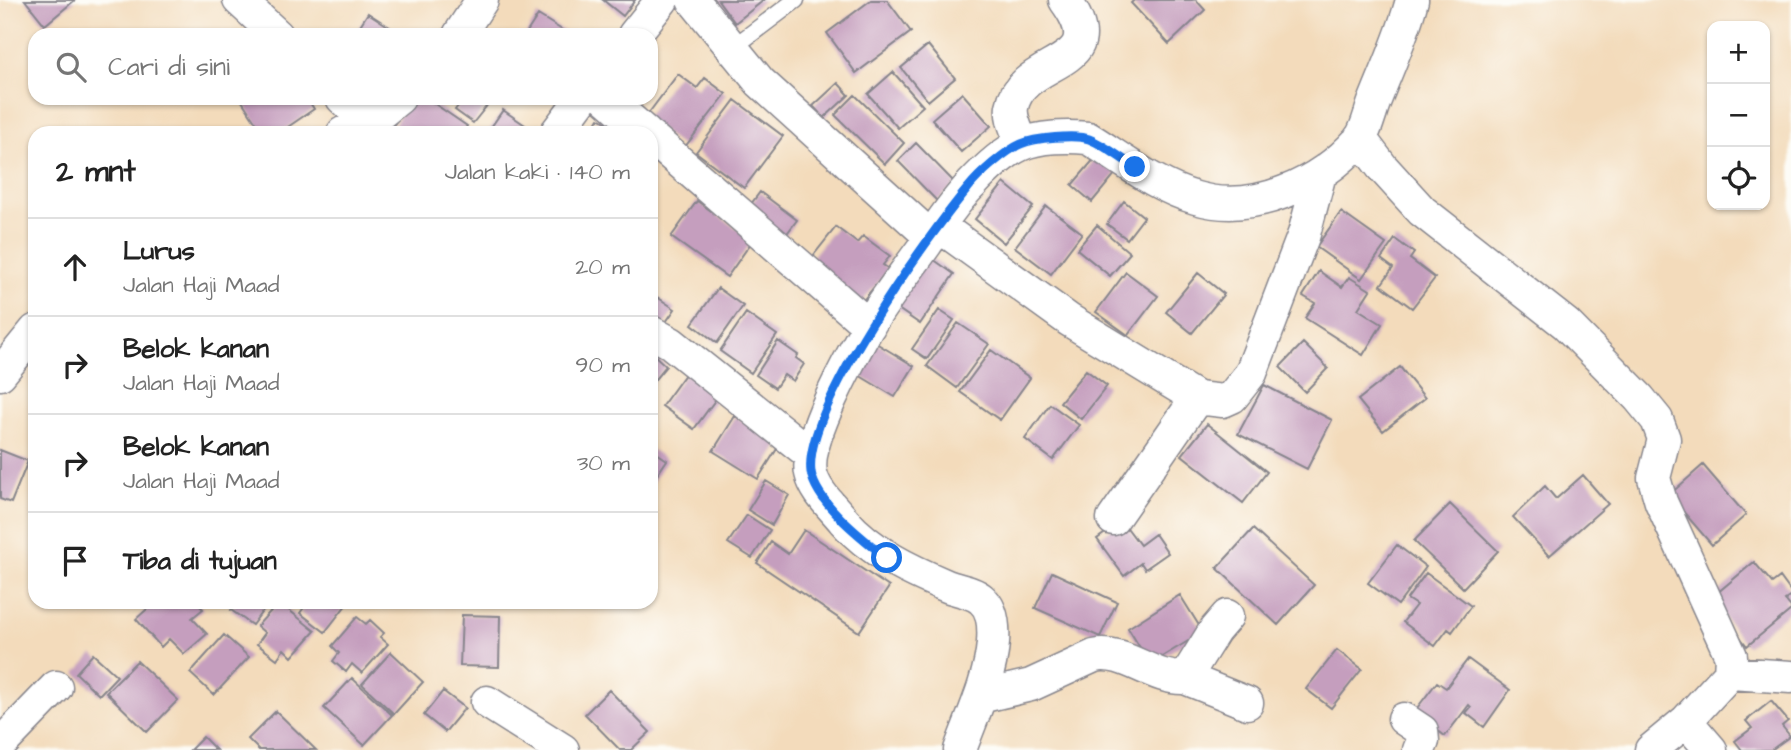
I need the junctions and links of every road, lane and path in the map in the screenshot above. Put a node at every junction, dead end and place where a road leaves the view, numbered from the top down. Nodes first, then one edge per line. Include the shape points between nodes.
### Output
1 (239, 0) edge
2 (482, 0) edge
3 (662, 0) edge
4 (693, 0) edge
5 (796, 0) edge
6 (1065, 0) edge
7 (1412, 0) edge
8 (269, 28) edge
9 (464, 28) edge
10 (640, 28) edge
11 (731, 49) junction
12 (345, 105) edge
13 (392, 105) edge
14 (581, 105) edge
15 (597, 105) edge
16 (355, 126) edge
17 (357, 126) edge
18 (562, 126) edge
19 (634, 126) edge
20 (1360, 138) junction
21 (658, 143) edge
22 (1022, 144) junction
23 (1320, 174) junction
24 (935, 232) junction
25 (869, 326) junction
26 (658, 336) edge
27 (28, 340) edge
28 (0, 374) edge
29 (1197, 398) junction
30 (810, 454) junction
31 (1113, 519) dead end
32 (1227, 616) dead end
33 (1730, 673) junction
34 (1791, 677) edge
35 (1185, 678) junction
36 (56, 687) dead end
37 (980, 697) junction
38 (487, 702) dead end
39 (1247, 703) dead end
40 (1404, 719) dead end
41 (1686, 721) junction
42 (0, 745) edge
43 (563, 750) edge
44 (960, 750) edge
45 (1419, 750) edge
46 (1651, 750) edge
47 (1712, 750) edge

1 - 8 street
2 - 9 street
3 - 10 street
4 - 11 street
5 - 11 lane
6 - 22 street via 1078,17 1082,37 1077,48 1028,82 1015,99 1012,118
7 - 20 street
11 - 24 street via 760,82
12 - 16 street
13 - 17 street
14 - 18 street
15 - 19 street
20 - 23 street
20 - 33 street via 1422,211 1566,324 1657,420 1664,439 1654,478 1731,656
21 - 25 street
22 - 23 street via 1088,138 1176,191 1216,202 1256,202
22 - 24 street via 970,185
23 - 29 street via 1304,234 1251,373 1232,397 1223,401
24 - 25 street
24 - 29 street
25 - 30 street
26 - 30 street
27 - 28 street
29 - 31 street
30 - 37 street via 811,474 820,493 851,529 887,558 984,601 993,626 993,646
32 - 35 street
33 - 34 street
33 - 41 street
35 - 37 street via 1163,676 1105,654 1031,685
35 - 39 street
36 - 42 street
37 - 44 street
38 - 43 street
40 - 45 street via 1422,731
41 - 46 street
41 - 47 street

